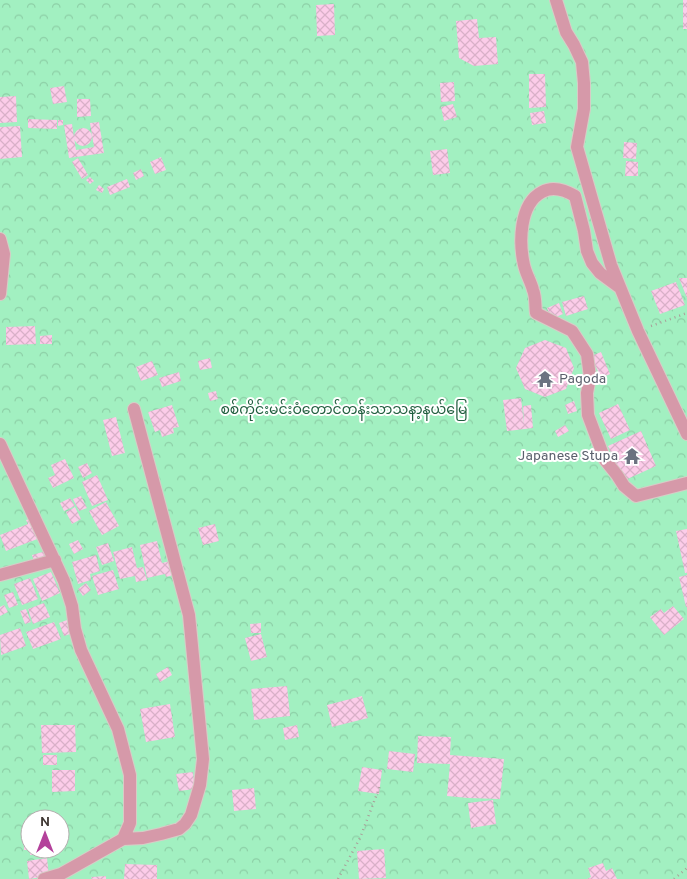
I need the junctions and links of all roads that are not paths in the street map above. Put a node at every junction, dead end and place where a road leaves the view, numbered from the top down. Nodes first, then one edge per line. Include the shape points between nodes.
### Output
1 (556, 0) edge
2 (0, 239) edge
3 (619, 286) junction
4 (0, 294) edge
5 (134, 409) dead end
6 (687, 434) edge
7 (0, 444) edge
8 (687, 482) edge
9 (55, 560) junction
10 (0, 575) edge
11 (123, 839) junction
12 (44, 879) edge

1 - 3 street via 566,32 582,62 584,109 577,147
2 - 4 street via 4,254
3 - 6 street
3 - 8 street via 592,263 575,196 567,191 546,190 530,202 522,230 521,249 534,290 536,313 572,331 587,354 590,377 588,415 605,460 624,486 636,496
5 - 11 street via 189,615 202,760 200,786 185,824 161,834
7 - 9 street
9 - 10 street
9 - 11 street via 72,606 81,650 118,729 126,754 131,795 130,823
11 - 12 street via 61,874

